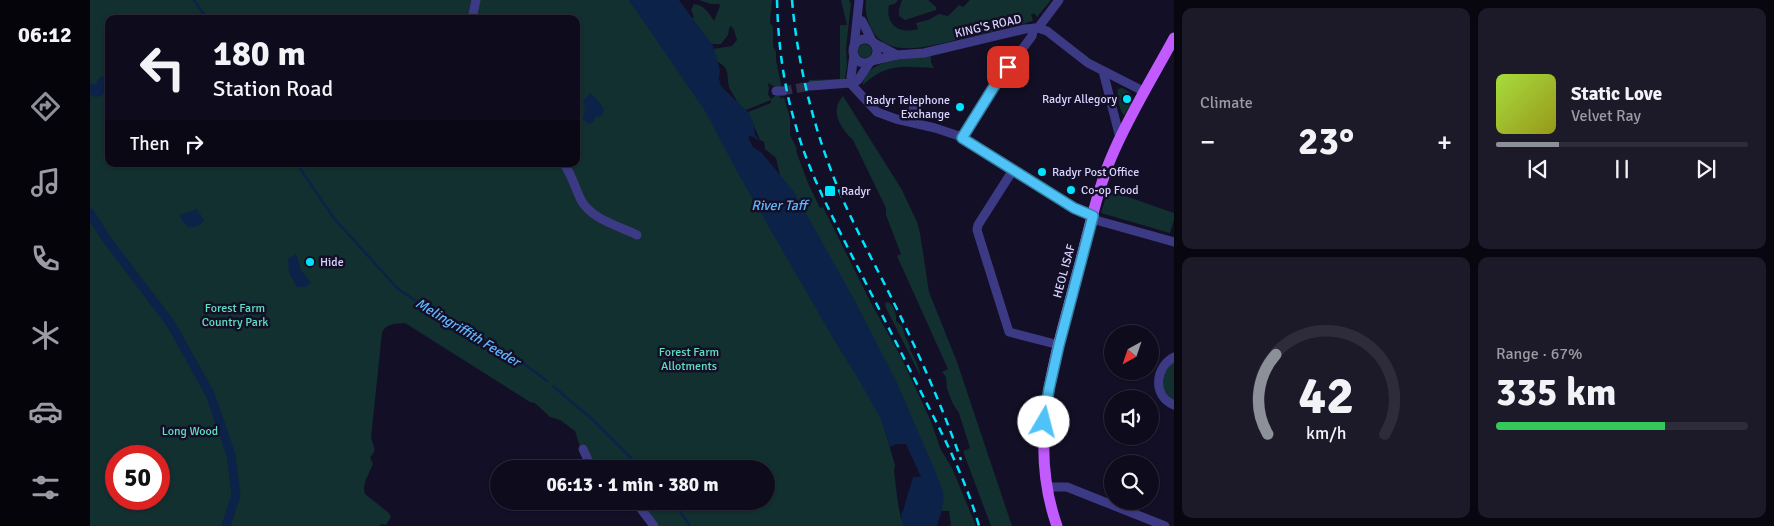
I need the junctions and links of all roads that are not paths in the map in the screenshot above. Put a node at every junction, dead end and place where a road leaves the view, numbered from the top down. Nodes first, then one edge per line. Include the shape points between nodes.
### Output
1 (476, 0) edge
2 (859, 0) edge
3 (1059, 0) edge
4 (473, 15) edge
5 (858, 19) junction
6 (1036, 28) junction
7 (1174, 38) edge
8 (873, 42) junction
9 (854, 53) junction
10 (897, 55) junction
11 (871, 61) junction
12 (1103, 71) junction
13 (852, 84) junction
14 (810, 86) tunnel mouth
15 (1145, 92) junction
16 (913, 109) dead end
17 (912, 122) junction
18 (962, 138) junction
19 (1120, 138) junction
20 (566, 167) edge
21 (1013, 170) junction
22 (1093, 217) junction
23 (637, 235) dead end
24 (1174, 242) edge
25 (1059, 345) junction
26 (1174, 357) edge
27 (1174, 405) edge
28 (583, 449) dead end
29 (588, 460) edge
30 (1047, 487) junction
31 (642, 510) edge
32 (654, 526) edge
33 (1057, 526) edge
34 (1165, 526) edge

1 - 4 street
2 - 5 street
3 - 6 street
5 - 8 street
5 - 9 street
6 - 10 street, KING'S ROAD via 924,53
6 - 12 street, KING'S ROAD via 1046,31
6 - 18 street
7 - 15 main road, HEOL ISAF
8 - 9 street via 859,41
8 - 10 street
8 - 11 street via 877,53
9 - 11 street via 862,62
9 - 13 street
10 - 11 street, KING'S ROAD
11 - 13 street
12 - 15 street, KING'S ROAD
12 - 19 street
13 - 14 street
13 - 17 street via 877,112
15 - 19 main road, HEOL ISAF
16 - 17 street
17 - 18 street
18 - 21 street
19 - 22 main road, HEOL ISAF
20 - 23 street via 587,208 600,218
21 - 22 street
21 - 25 street via 977,230 1009,332
22 - 24 street
22 - 25 main road, HEOL ISAF
25 - 30 main road, HEOL ISAF via 1044,422
26 - 27 street via 1163,366 1158,387 1161,396
28 - 29 street
30 - 33 main road, HEOL ISAF
30 - 34 street via 1066,488
31 - 32 street

